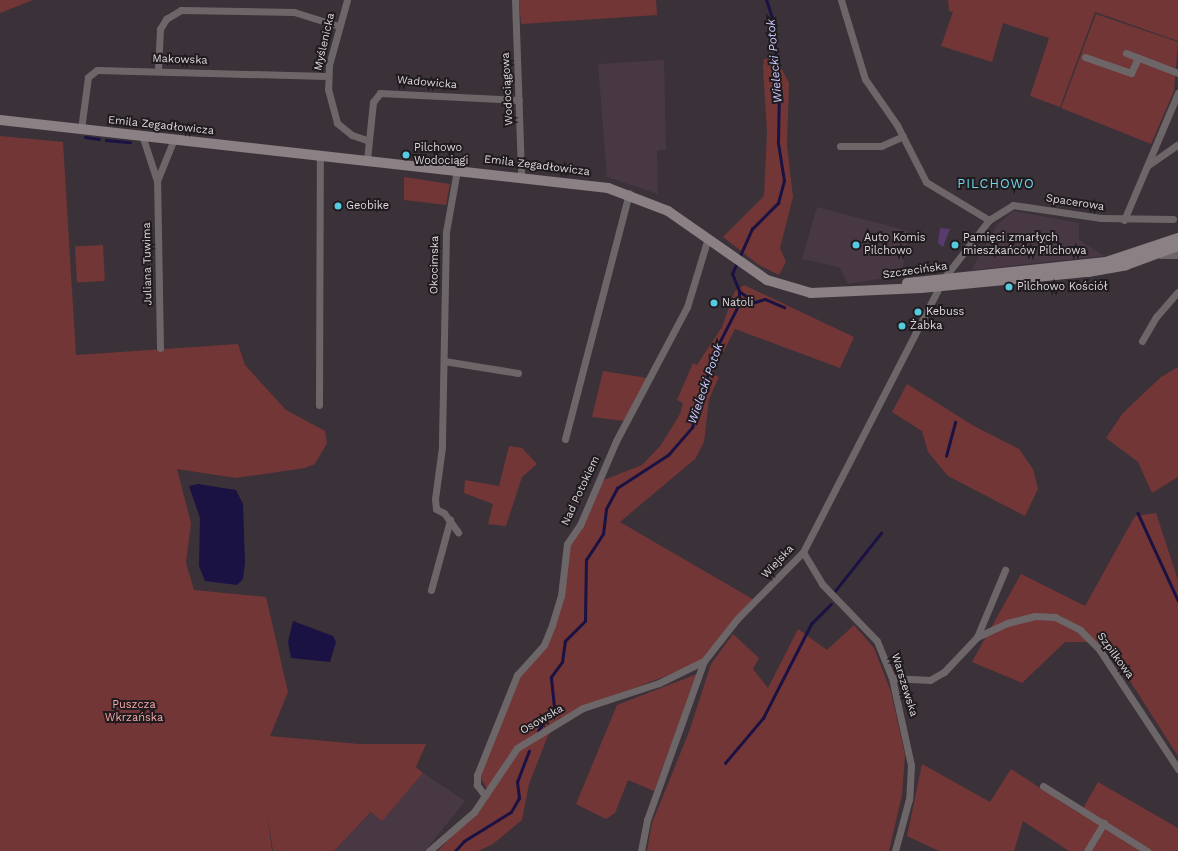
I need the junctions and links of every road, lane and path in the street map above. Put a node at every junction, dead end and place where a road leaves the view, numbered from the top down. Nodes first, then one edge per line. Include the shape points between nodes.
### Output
1 (347, 0) edge
2 (515, 0) edge
3 (841, 0) edge
4 (339, 26) junction
5 (1126, 53) dead end
6 (1085, 57) dead end
7 (1138, 58) junction
8 (158, 70) junction
9 (1178, 72) edge
10 (327, 76) junction
11 (1178, 94) edge
12 (519, 100) junction
13 (0, 120) edge
14 (81, 129) junction
15 (142, 135) junction
16 (904, 136) junction
17 (174, 139) junction
18 (369, 141) junction
19 (1178, 144) edge
20 (840, 146) dead end
21 (320, 155) junction
22 (367, 160) junction
23 (1147, 166) junction
24 (457, 170) junction
25 (521, 176) junction
26 (157, 181) junction
27 (608, 188) joint
28 (628, 193) junction
29 (1172, 219) dead end
30 (989, 220) junction
31 (1124, 220) junction
32 (708, 238) junction
33 (1178, 238) edge
34 (1178, 246) edge
35 (1178, 254) edge
36 (1152, 257) junction
37 (942, 282) junction
38 (1178, 292) edge
39 (1142, 341) dead end
40 (160, 348) dead end
41 (444, 361) junction
42 (518, 373) dead end
43 (319, 404) dead end
44 (565, 439) dead end
45 (450, 520) junction
46 (458, 532) dead end
47 (803, 552) junction
48 (1005, 570) dead end
49 (431, 590) dead end
50 (977, 637) junction
51 (704, 661) junction
52 (892, 678) junction
53 (1178, 769) edge
54 (1043, 786) dead end
55 (485, 796) junction
56 (1104, 824) junction
57 (429, 851) edge
58 (641, 851) edge
59 (895, 851) edge
60 (1087, 851) edge
61 (1147, 851) edge

1 - 4 street, Myślenicka
2 - 12 street, Wodociągowa
3 - 16 street via 865,79
4 - 8 street via 294,12 182,10 166,19 160,29
4 - 10 street, Myślenicka
5 - 7 street
6 - 7 street via 1131,73
7 - 9 street
8 - 10 street, Makowska
8 - 14 street, Makowska via 91,72
10 - 18 street, Myślenicka via 330,101 337,123 352,135
11 - 23 street
12 - 18 street, Wadowicka via 384,91 374,98
12 - 25 street, Wodociągowa
13 - 14 main road, Emila Zegadłowicza
14 - 15 main road, Emila Zegadłowicza
15 - 17 main road, Emila Zegadłowicza
15 - 26 street, Juliana Tuwima
16 - 20 street via 881,146
16 - 30 street via 931,188
17 - 21 main road, Emila Zegadłowicza
17 - 26 street, Juliana Tuwima
18 - 22 street, Wadowicka
19 - 23 street
21 - 22 main road, Emila Zegadłowicza
21 - 43 street
22 - 24 main road, Emila Zegadłowicza
23 - 31 street
24 - 25 main road, Emila Zegadłowicza
24 - 41 street, Okocimska via 446,232
25 - 27 main road, Emila Zegadłowicza
26 - 40 street, Juliana Tuwima
27 - 28 main road, Szczecińska
28 - 32 main road, Szczecińska via 661,206
28 - 44 street
29 - 31 street, Spacerowa
30 - 31 street, Spacerowa via 1013,205
30 - 37 street, Spacerowa
32 - 37 main road, Szczecińska via 750,270 777,285 805,292 868,290
32 - 55 street, Nad Potokiem via 687,307 616,441 580,525 567,544 561,596 552,625 544,645 517,674 477,775 478,785
33 - 37 main road, Szczecińska via 1106,262
34 - 36 main road, Szczecińska
35 - 36 street
36 - 37 main road, Szczecińska via 1095,271
37 - 47 street, Wiejska
38 - 39 street via 1156,317
41 - 42 street
41 - 45 street, Okocimska via 442,449 435,499 436,509
45 - 46 street, Okocimska
45 - 49 street
47 - 51 street, Wiejska via 737,619
47 - 52 street, Warszewska via 822,584 877,641
48 - 50 street, Szpilkowa
50 - 52 street, Szpilkowa via 936,678
50 - 53 street, Szpilkowa via 1007,623 1035,616 1055,617 1080,630 1099,649
51 - 55 street, Osowska via 658,683 583,708 532,738 517,748
51 - 58 street, Wiejska via 647,820
52 - 59 street, Warszewska via 912,765 910,799
54 - 56 street
55 - 57 street, Osowska via 474,812
56 - 60 street
56 - 61 street

